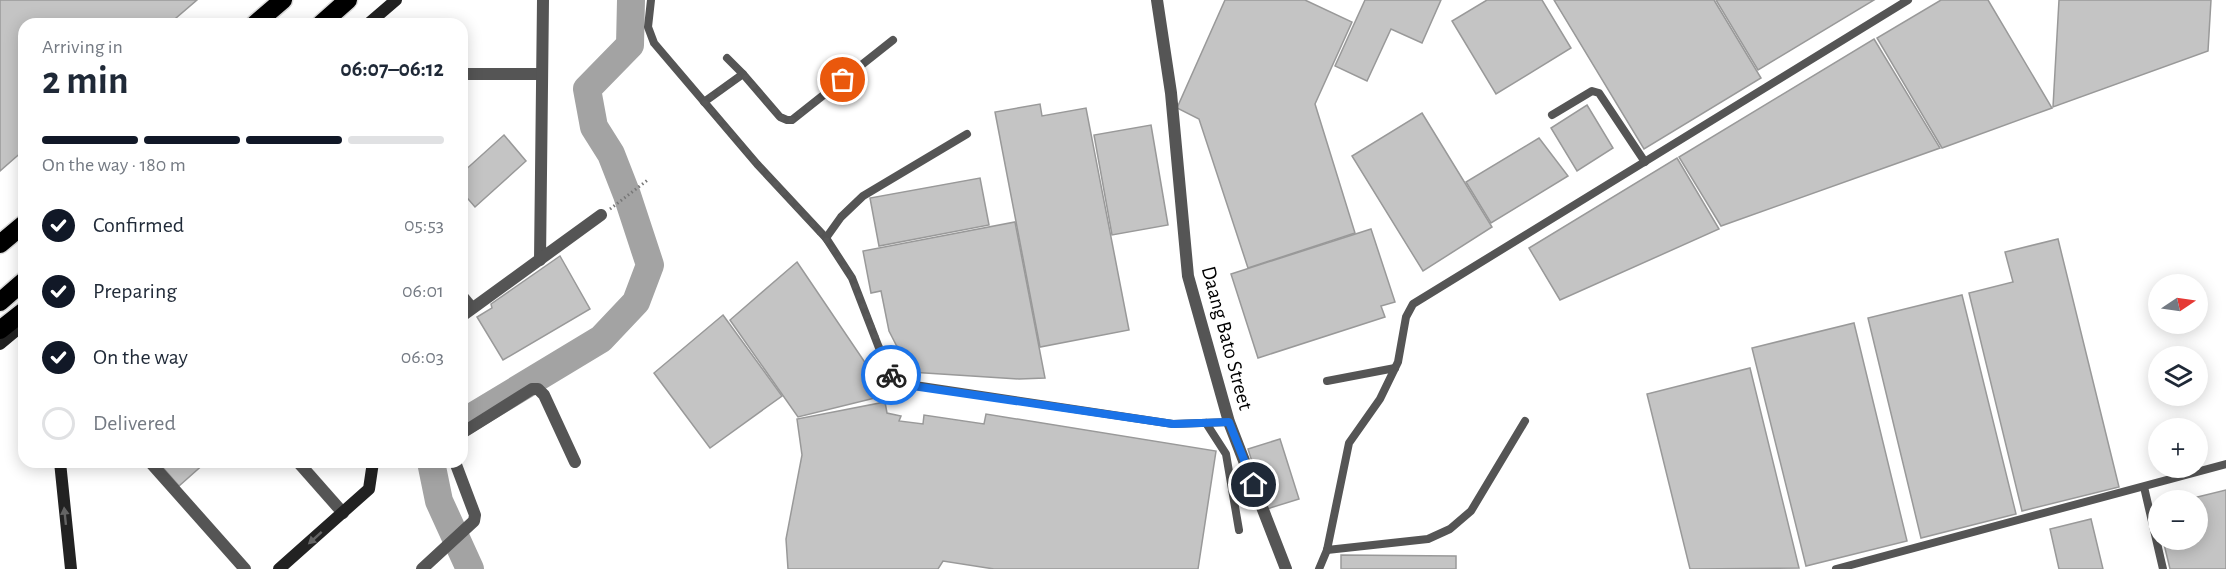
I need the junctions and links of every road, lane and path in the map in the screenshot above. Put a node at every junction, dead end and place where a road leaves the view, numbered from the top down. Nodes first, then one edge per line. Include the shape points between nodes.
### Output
1 (283, 0) edge
2 (348, 0) edge
3 (396, 0) edge
4 (543, 0) edge
5 (651, 0) edge
6 (1157, 0) edge
7 (1908, 0) edge
8 (262, 18) edge
9 (328, 18) edge
10 (375, 18) edge
11 (893, 40) dead end
12 (728, 58) dead end
13 (468, 74) edge
14 (542, 74) junction
15 (743, 74) junction
16 (704, 102) junction
17 (1552, 115) dead end
18 (967, 134) dead end
19 (1645, 162) junction
20 (649, 179) dead end
21 (601, 215) joint
22 (18, 229) edge
23 (825, 238) junction
24 (0, 244) edge
25 (540, 260) junction
26 (18, 286) edge
27 (0, 302) edge
28 (468, 311) edge
29 (18, 316) edge
30 (18, 329) edge
31 (0, 330) edge
32 (0, 344) edge
33 (1395, 368) junction
34 (1327, 381) dead end
35 (1525, 421) dead end
36 (1229, 422) junction
37 (1206, 423) junction
38 (468, 429) edge
39 (575, 462) dead end
40 (2226, 464) edge
41 (61, 468) edge
42 (155, 468) edge
43 (303, 468) edge
44 (372, 468) edge
45 (457, 468) edge
46 (2144, 487) junction
47 (343, 513) junction
48 (1239, 530) dead end
49 (1327, 550) junction
50 (71, 569) edge
51 (245, 569) edge
52 (279, 569) edge
53 (422, 569) edge
54 (1286, 569) edge
55 (1319, 569) edge
56 (1836, 569) edge
57 (2163, 569) edge

1 - 8 highway
2 - 9 highway
3 - 10 street
4 - 14 street
5 - 16 lane via 648,27 654,43
6 - 36 street, Daang Bato Street via 1171,93 1188,276
7 - 19 lane
11 - 15 lane via 792,120 780,117
12 - 15 lane
13 - 14 street
14 - 25 street
15 - 16 lane
16 - 23 lane
17 - 19 lane via 1592,91 1599,93
18 - 23 lane via 863,196
19 - 33 lane via 1413,304 1406,317
20 - 21 path
21 - 25 street
22 - 24 highway
23 - 37 lane via 852,278 886,366 899,384 1173,424
25 - 28 street
26 - 27 highway
29 - 31 highway
30 - 32 street
33 - 34 lane
33 - 49 lane via 1380,399 1349,443
35 - 49 lane via 1471,511 1450,529 1428,539
36 - 37 lane
36 - 54 street, Daang Bato Street
37 - 48 lane via 1226,454
38 - 39 street via 538,389
40 - 46 lane
50 -> 41 street
42 - 51 street
43 - 47 street
44 - 47 street via 369,489
45 - 53 street via 474,521
46 - 56 lane
46 - 57 lane
47 -> 52 street
49 - 55 lane

